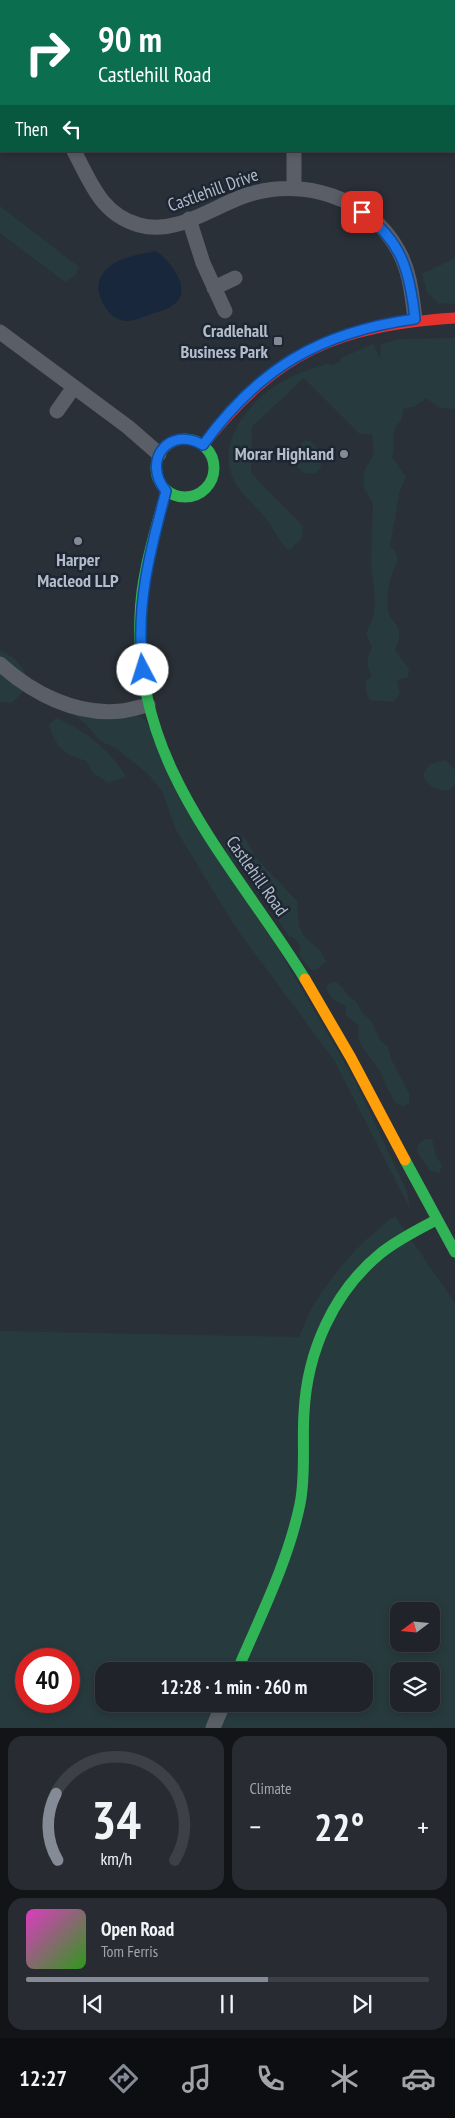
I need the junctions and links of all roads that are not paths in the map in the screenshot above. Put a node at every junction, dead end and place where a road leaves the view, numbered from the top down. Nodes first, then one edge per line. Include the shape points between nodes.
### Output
1 (74, 152) edge
2 (294, 152) edge
3 (294, 187) junction
4 (189, 220) junction
5 (235, 278) dead end
6 (214, 288) junction
7 (225, 311) dead end
8 (455, 318) edge
9 (415, 319) junction
10 (0, 332) edge
11 (74, 387) junction
12 (57, 411) dead end
13 (203, 445) junction
14 (159, 454) junction
15 (166, 491) junction
16 (0, 664) edge
17 (148, 705) junction
18 (436, 1220) junction
19 (455, 1252) edge
20 (241, 1662) edge
21 (220, 1712) edge
22 (213, 1728) edge

1 - 4 street, Castlehill Drive via 94,193 114,213 140,226 167,226
2 - 3 street
3 - 4 street, Castlehill Drive via 246,195
3 - 9 street, Castlehill Drive via 348,202 375,222 398,250 412,285
4 - 6 street
5 - 6 street
6 - 7 street
8 - 9 street
9 - 13 street via 350,334 314,347 276,368 240,398
10 - 11 street
11 - 12 street
11 - 14 street
13 - 14 street via 187,438 179,439 164,447
13 - 15 street via 213,460 208,486 193,496
14 - 15 street via 156,474
15 - 17 street, Castlehill Road via 142,591 140,650
16 - 17 street via 42,694 83,709 120,711
17 - 18 street, Castlehill Road via 164,756 185,801 315,994 357,1067
18 - 19 street, Castlehill Road
18 - 20 street via 380,1254 345,1292 325,1324 305,1390 304,1476 300,1504 279,1572
21 - 22 street

